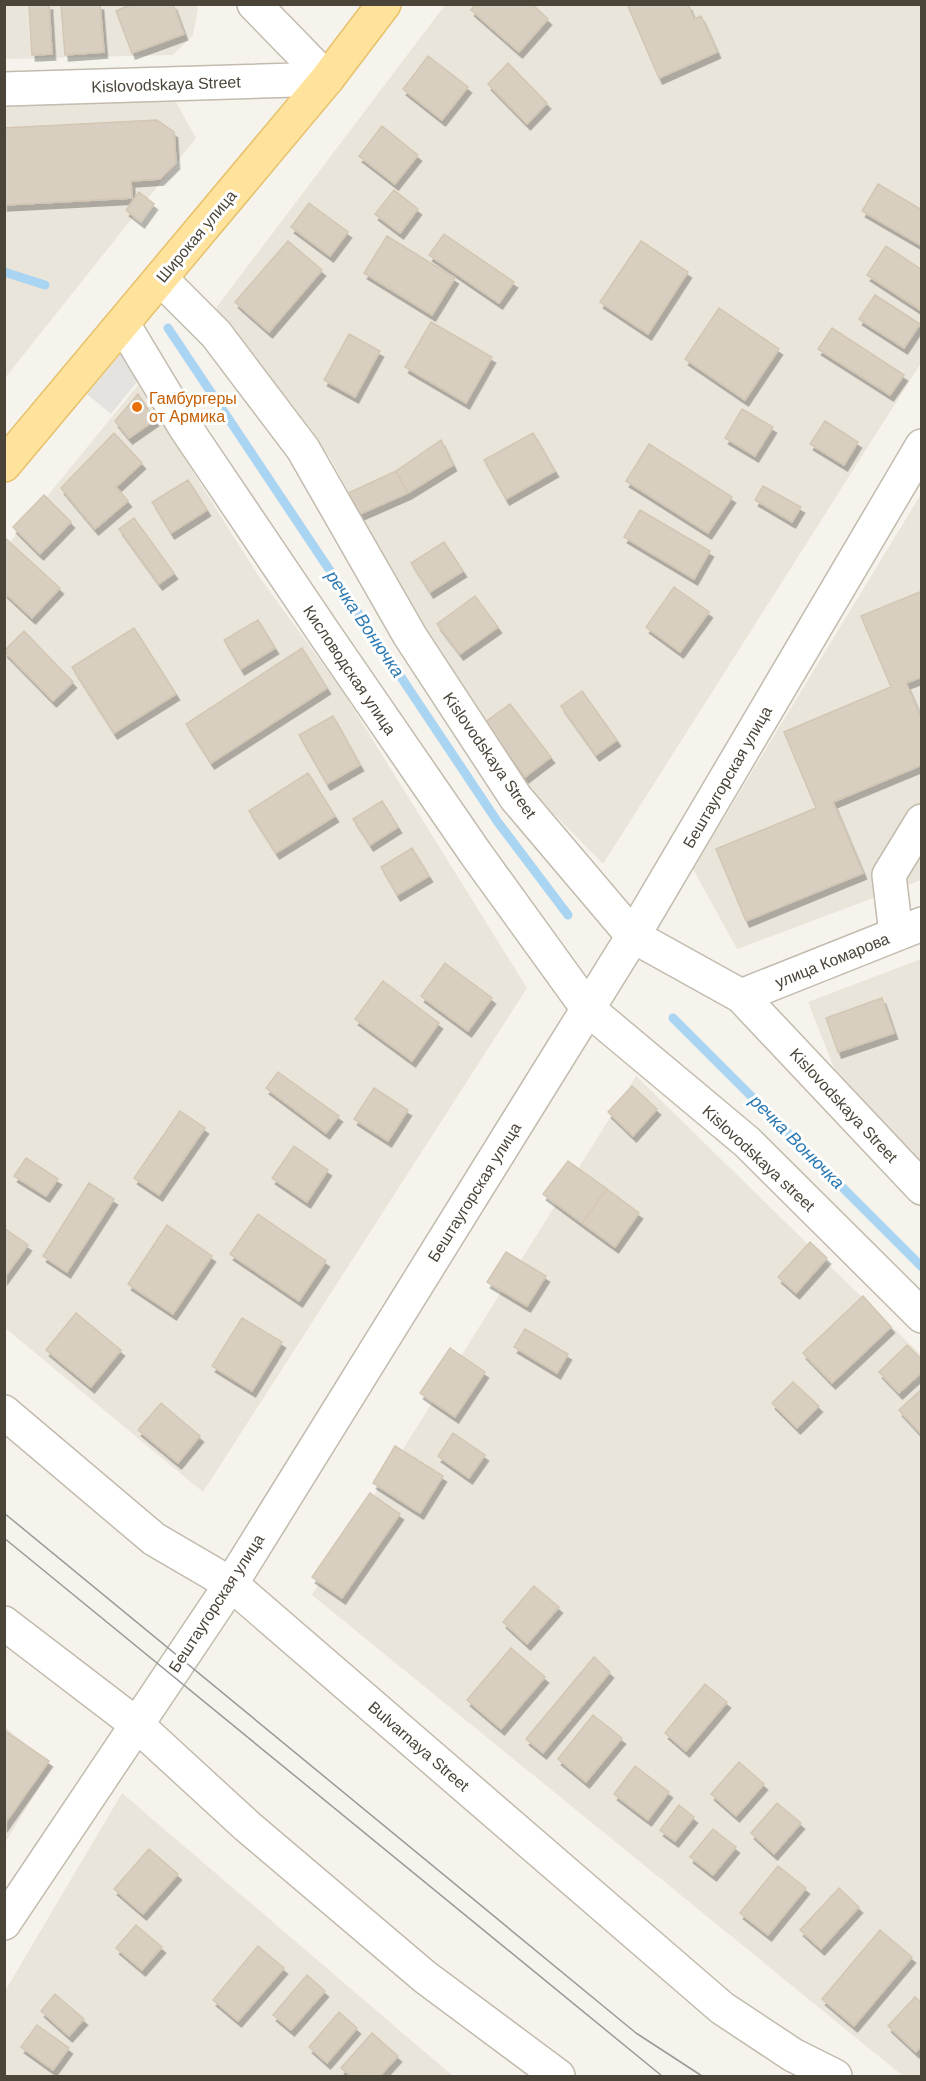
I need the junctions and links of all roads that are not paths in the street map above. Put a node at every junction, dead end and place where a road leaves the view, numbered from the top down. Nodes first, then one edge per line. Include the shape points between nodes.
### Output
1 (254, 4) edge
2 (384, 4) edge
3 (327, 79) junction
4 (4, 89) edge
5 (161, 279) junction
6 (123, 324) junction
7 (921, 446) edge
8 (4, 465) edge
9 (921, 821) edge
10 (909, 929) edge
11 (633, 936) junction
12 (741, 996) junction
13 (588, 1009) junction
14 (921, 1188) edge
15 (921, 1316) edge
16 (4, 1412) edge
17 (231, 1584) junction
18 (4, 1623) edge
19 (136, 1724) junction
20 (4, 1923) edge
21 (558, 2076) edge
22 (836, 2076) edge

1 - 3 street
2 - 3 main road, Широкая улица
3 - 4 street, Kislovodskaya Street
3 - 5 main road, Широкая улица
5 - 6 main road, Широкая улица
5 - 11 street, Kislovodskaya Street via 216,334 303,449 410,636 516,798
6 - 8 main road, Широкая улица
6 - 13 street, Кисловодская улица via 185,427 311,614
7 - 11 street, Бештаугорская улица
9 - 10 street via 889,875
10 - 12 street, улица Комарова
11 - 12 street, Kislovodskaya Street
11 - 13 street, Бештаугорская улица
12 - 14 street, Kislovodskaya Street
13 - 15 street, Kislovodskaya street via 747,1142
13 - 17 street, Бештаугорская улица
16 - 17 street, Bulvarnaya Street via 154,1539
17 - 19 street, Бештаугорская улица
17 - 22 street, Bulvarnaya Street via 722,2008 793,2055
18 - 19 street
19 - 20 street, Бештаугорская улица
19 - 21 street via 247,1826 425,1977

